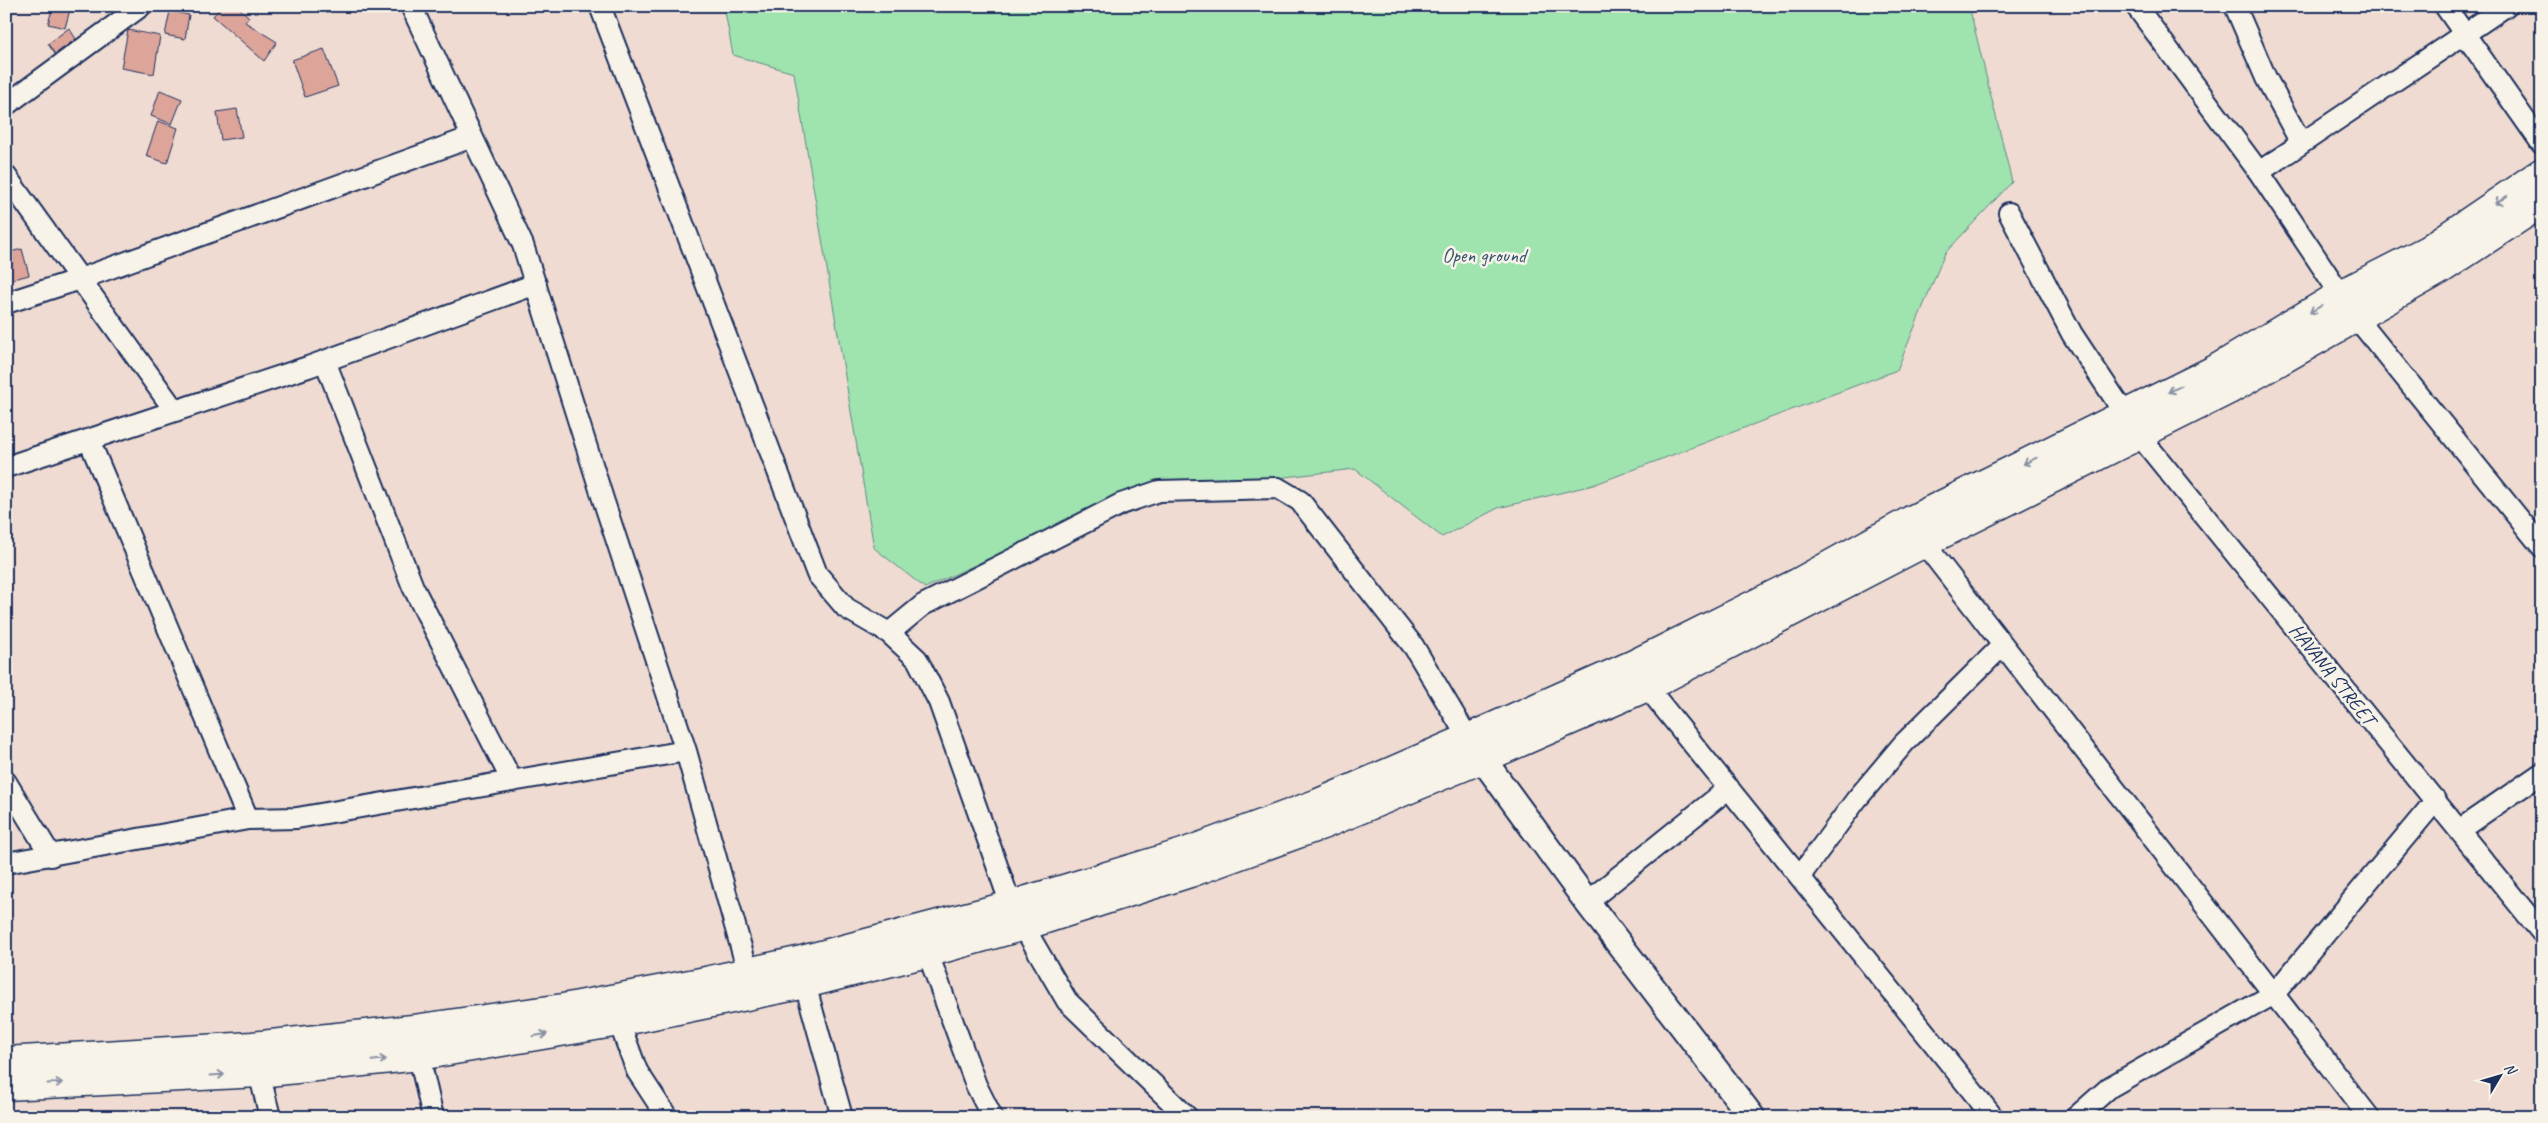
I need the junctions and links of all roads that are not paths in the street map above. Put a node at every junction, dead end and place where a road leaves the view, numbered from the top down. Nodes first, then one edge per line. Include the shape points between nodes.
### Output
1 (141, 6) edge
2 (411, 6) edge
3 (600, 6) edge
4 (2136, 6) edge
5 (2236, 6) edge
6 (2445, 6) edge
7 (2506, 6) edge
8 (2464, 32) junction
9 (6, 105) edge
10 (472, 137) junction
11 (2301, 143) junction
12 (2542, 144) edge
13 (2259, 172) junction
14 (2542, 172) edge
15 (6, 176) edge
16 (2542, 203) edge
17 (2009, 214) dead end
18 (80, 279) junction
19 (536, 284) junction
20 (6, 303) edge
21 (2348, 305) junction
22 (325, 361) junction
23 (175, 411) junction
24 (2132, 424) junction
25 (89, 440) junction
26 (6, 468) edge
27 (1924, 543) junction
28 (2542, 546) edge
29 (889, 633) junction
30 (2003, 645) junction
31 (1647, 687) junction
32 (1475, 749) junction
33 (686, 751) junction
34 (2542, 773) edge
35 (512, 781) junction
36 (6, 782) edge
37 (1728, 788) junction
38 (2436, 800) junction
39 (248, 819) junction
40 (2459, 830) junction
41 (51, 856) junction
42 (6, 863) edge
43 (1800, 876) junction
44 (1587, 902) junction
45 (1017, 916) junction
46 (2542, 933) edge
47 (923, 941) junction
48 (748, 972) junction
49 (805, 984) junction
50 (2274, 994) junction
51 (619, 1022) junction
52 (252, 1046) junction
53 (419, 1056) junction
54 (6, 1061) edge
55 (259, 1073) junction
56 (6, 1086) edge
57 (270, 1117) edge
58 (433, 1117) edge
59 (667, 1117) edge
60 (842, 1117) edge
61 (992, 1117) edge
62 (1187, 1117) edge
63 (1752, 1117) edge
64 (1994, 1117) edge
65 (2076, 1117) edge
66 (2369, 1117) edge

1 - 9 street
2 - 10 street
3 - 29 street via 817,574 846,608
4 - 13 street
5 - 11 street via 2266,78
6 - 8 street
7 - 8 street
8 - 11 street
8 - 12 street
10 - 18 street
10 - 19 street via 523,245
11 - 13 street
13 - 21 street
14 -> 21 main road
15 - 18 street
16 - 21 main road via 2440,270
17 - 24 street, HAVANA STREET via 2072,334
18 - 20 street
18 - 23 street
19 - 22 street
19 - 33 street
21 - 24 main road via 2214,370
21 - 28 street
22 - 23 street
22 - 35 street via 413,587
23 - 25 street
24 - 27 main road
24 -> 32 main road via 1911,520 1797,583
24 - 38 street, HAVANA STREET
25 - 26 street
25 - 39 street
27 - 30 street
27 - 31 main road
29 - 32 street via 923,604 1121,504 1159,491 1278,488 1300,501 1414,646
29 - 45 street via 917,659 939,702
30 - 43 street via 1904,743 1856,800
30 - 50 street
31 - 32 main road
31 - 37 street
32 - 44 street
32 - 45 main road via 1316,804
33 - 35 street
33 - 48 street
34 - 40 street
35 - 39 street via 297,818
36 - 41 street
37 - 43 street
37 - 44 street
38 - 40 street, HAVANA STREET
38 - 50 street
39 - 41 street
40 - 46 street, HAVANA STREET
41 - 42 street
43 - 64 street
44 - 63 street
45 - 47 main road
45 - 62 street via 1067,1001
47 - 48 main road
47 - 49 main road
47 - 61 street via 976,1085
48 - 52 main road via 563,1008 413,1029
49 - 51 main road
49 - 60 street
50 - 65 street via 2110,1087
50 - 66 street
53 -> 51 main road
51 - 59 street via 637,1071
52 - 54 main road
52 - 55 street
55 -> 53 main road
53 - 58 street
56 -> 55 main road
55 - 57 street

